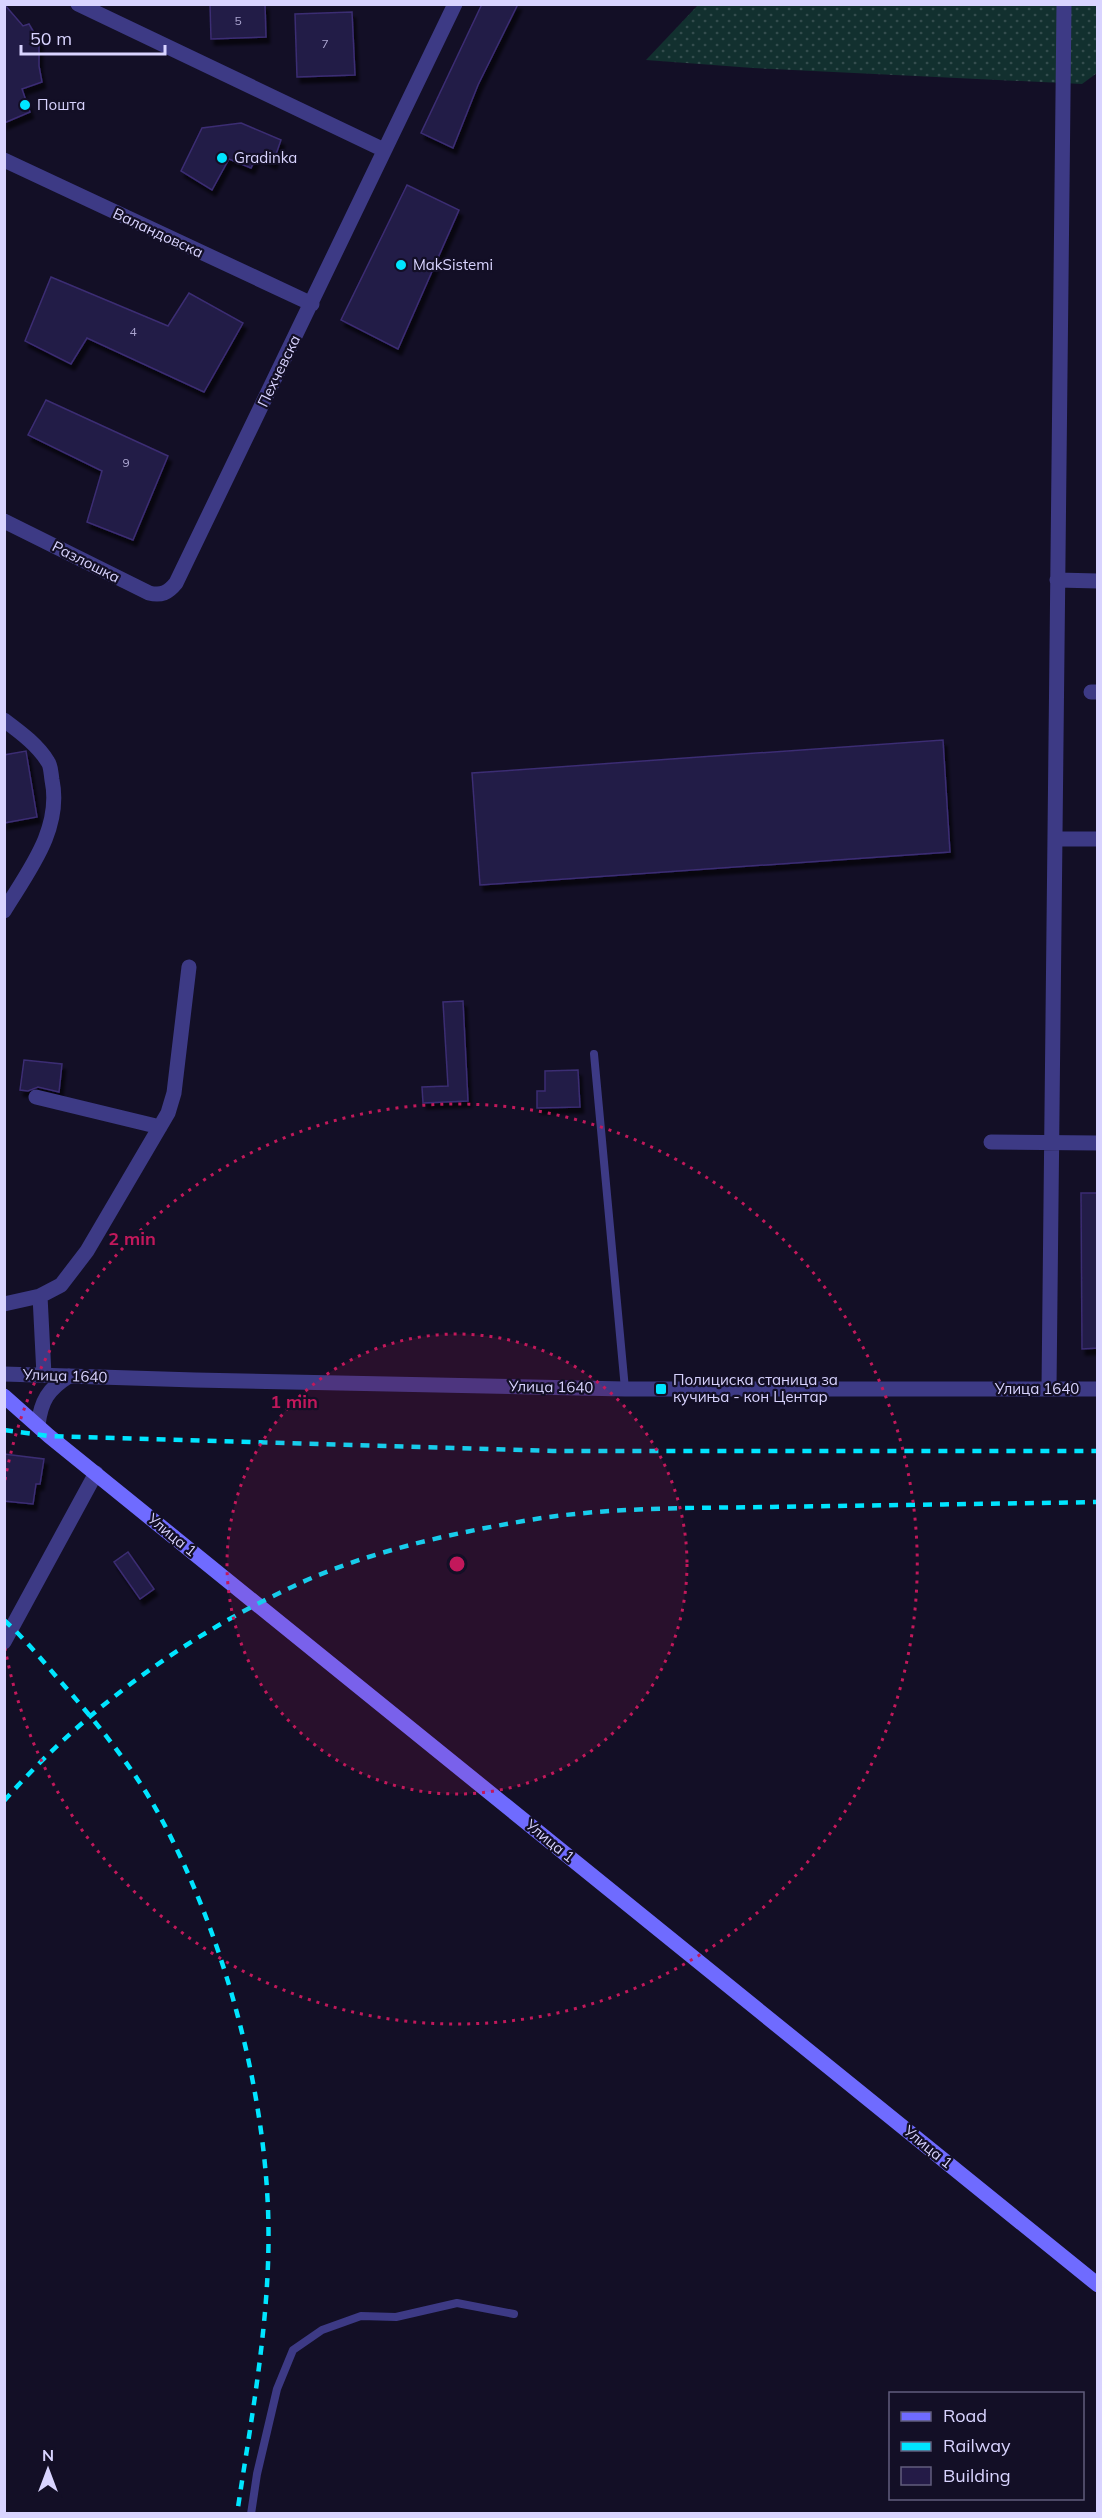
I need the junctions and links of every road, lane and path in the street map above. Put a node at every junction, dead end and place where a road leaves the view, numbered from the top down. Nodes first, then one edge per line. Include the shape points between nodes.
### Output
1 (78, 4) edge
2 (455, 4) edge
3 (1064, 4) edge
4 (384, 150) junction
5 (4, 160) edge
6 (312, 304) junction
7 (4, 521) edge
8 (1057, 580) junction
9 (1098, 581) edge
10 (170, 591) joint
11 (4, 720) edge
12 (1054, 839) junction
13 (1098, 839) edge
14 (4, 911) edge
15 (189, 967) dead end
16 (594, 1054) dead end
17 (36, 1097) dead end
18 (160, 1127) junction
19 (991, 1142) dead end
20 (1051, 1143) junction
21 (1098, 1143) edge
22 (40, 1296) junction
23 (4, 1304) edge
24 (4, 1374) edge
25 (44, 1375) junction
26 (69, 1376) junction
27 (1049, 1388) junction
28 (624, 1389) junction
29 (1098, 1389) edge
30 (4, 1396) edge
31 (38, 1425) junction
32 (96, 1473) junction
33 (4, 1642) edge
34 (1098, 2284) edge
35 (514, 2314) dead end
36 (251, 2514) edge

1 - 4 street
2 - 4 street, Пехчевска
3 - 8 street
4 - 6 street, Пехчевска
5 - 6 street, Валандовска
6 - 10 street, Пехчевска
7 - 10 street, Разлошка via 149,593
8 - 9 street
8 - 12 street
11 - 14 street via 26,736 49,762 55,794 45,842
12 - 13 street
12 - 20 street
15 - 18 street via 174,1093
16 - 28 lane
17 - 18 street
18 - 22 street via 87,1251 61,1285
19 - 20 street
20 - 21 street
20 - 27 street
22 - 23 street
22 - 25 street
24 - 25 street, Улица 1640
25 - 26 street, Улица 1640
26 - 28 street, Улица 1640
26 - 31 street via 45,1395
27 - 28 street, Улица 1640
27 - 29 street, Улица 1640
30 - 31 main road, Улица 1
31 - 32 main road, Улица 1
32 - 33 street
32 - 34 main road, Улица 1
35 - 36 lane via 457,2303 396,2317 361,2316 322,2330 293,2350 277,2389

